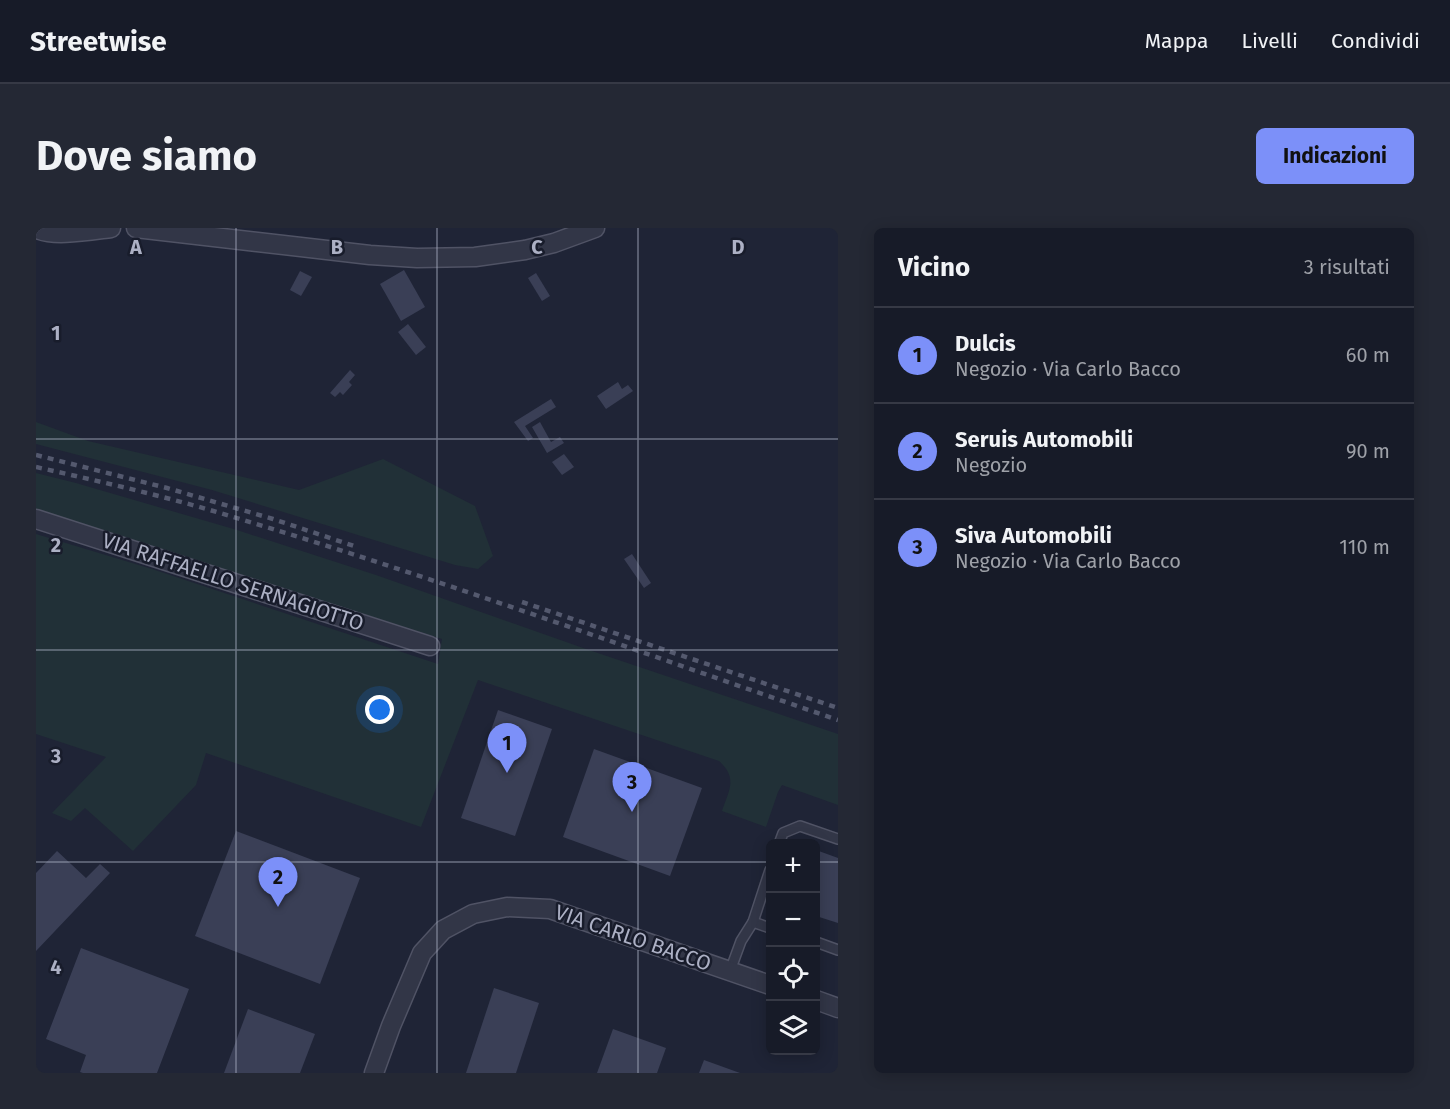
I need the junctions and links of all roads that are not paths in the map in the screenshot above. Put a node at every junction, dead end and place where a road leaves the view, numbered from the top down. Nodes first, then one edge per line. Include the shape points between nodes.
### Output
1 (36, 228) edge
2 (111, 228) edge
3 (136, 228) edge
4 (595, 228) edge
5 (36, 519) edge
6 (430, 646) dead end
7 (781, 839) edge
8 (838, 839) edge
9 (766, 884) edge
10 (753, 922) junction
11 (766, 926) edge
12 (820, 943) edge
13 (838, 950) edge
14 (730, 971) junction
15 (766, 983) edge
16 (819, 1001) edge
17 (838, 1008) edge
18 (374, 1073) edge

1 - 2 street via 53,233
3 - 4 street via 417,258 475,257 525,250
5 - 6 street, VIA RAFFAELLO SERNAGIOTTO
7 - 8 lane via 783,833 800,826
9 - 10 lane
10 - 11 lane
10 - 14 lane via 741,940
12 - 13 lane
14 - 15 street, VIA CARLO BACCO
14 - 18 street, VIA CARLO BACCO via 550,909 507,907 473,914 443,930 422,953
16 - 17 street

